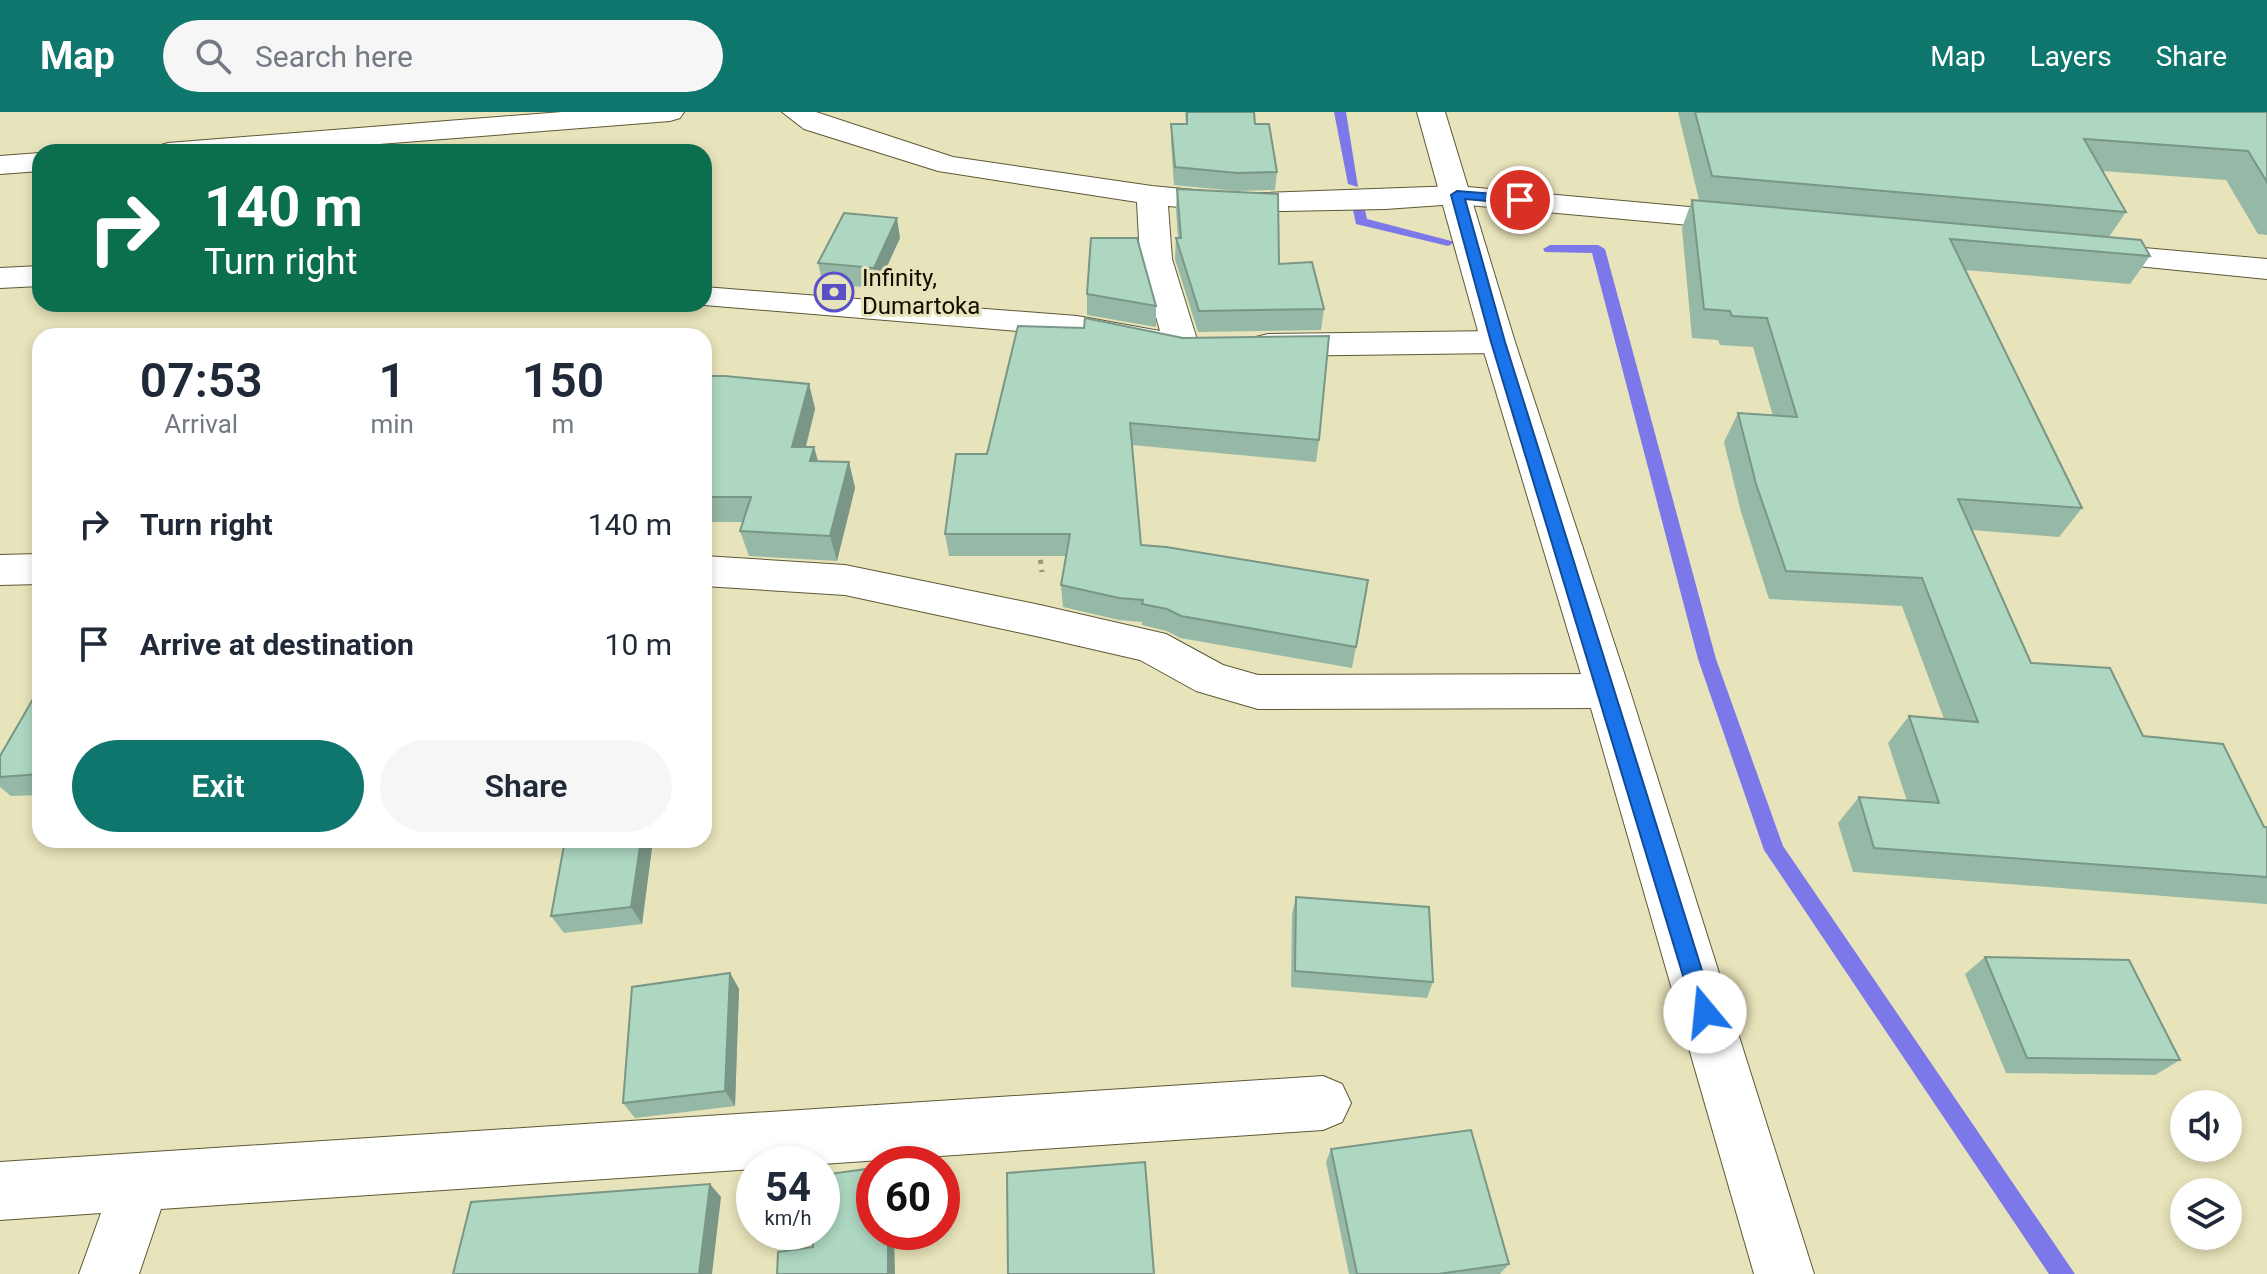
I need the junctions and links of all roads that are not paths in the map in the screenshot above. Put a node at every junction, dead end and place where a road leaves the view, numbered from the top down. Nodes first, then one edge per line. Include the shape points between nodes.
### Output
1 (670, 112) edge
2 (780, 112) edge
3 (1431, 112) edge
4 (805, 117) edge
5 (464, 120) edge
6 (569, 120) junction
7 (242, 144) edge
8 (558, 144) edge
9 (32, 163) edge
10 (0, 165) edge
11 (1152, 195) junction
12 (1457, 195) junction
13 (1775, 224) edge
14 (2061, 250) edge
15 (2267, 269) edge
16 (32, 276) edge
17 (0, 278) edge
18 (712, 298) edge
19 (1498, 342) junction
20 (1208, 346) junction
21 (32, 569) edge
22 (0, 570) edge
23 (712, 572) edge
24 (1608, 691) junction
25 (1323, 1103) dead end
26 (142, 1180) junction
27 (0, 1191) edge
28 (109, 1274) edge
29 (1784, 1274) edge

1 - 6 street
2 - 4 street
3 - 12 street
4 - 11 street via 949,165
5 - 6 street
5 - 7 street
6 - 8 street
9 - 10 street
11 - 12 street via 1236,203
11 - 20 street via 1156,259
12 - 13 street
12 - 19 street
14 - 15 street
16 - 17 street
18 - 20 street via 1077,326
19 - 20 street
19 - 24 street
21 - 22 street
23 - 24 street via 845,580 1040,621 1151,646 1211,679 1258,692
24 - 29 street
25 - 26 street
26 - 27 street
26 - 28 street

